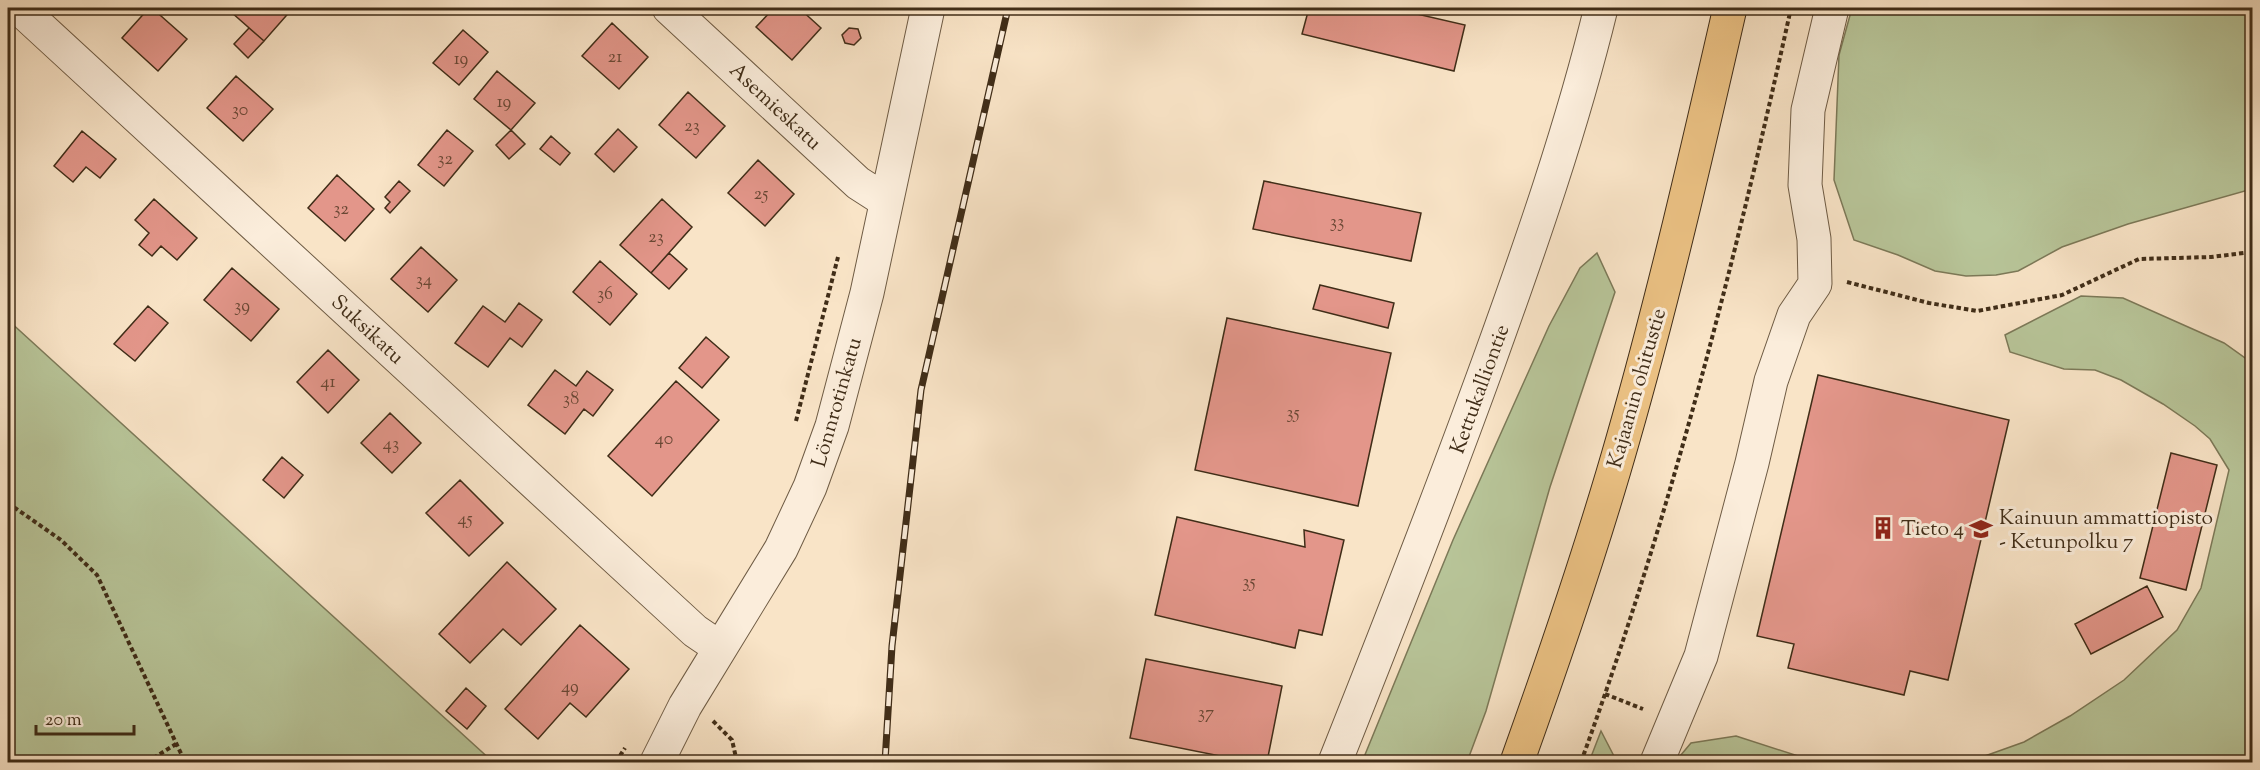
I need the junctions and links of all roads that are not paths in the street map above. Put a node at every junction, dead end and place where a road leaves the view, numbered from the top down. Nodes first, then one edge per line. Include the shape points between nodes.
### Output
1 (19, 8) edge
2 (669, 8) edge
3 (928, 8) edge
4 (1601, 8) edge
5 (1730, 8) edge
6 (1832, 8) edge
7 (886, 201) junction
8 (720, 648) junction
9 (657, 762) edge
10 (1335, 762) edge
11 (1517, 762) edge
12 (1657, 762) edge

1 - 8 street, Suksikatu via 695,631
2 - 7 street, Asemieskatu via 858,183
3 - 7 street, Lönnrotinkatu
4 - 10 street, Kettukalliontie via 1529,252 1433,516
5 - 11 highway, Kajaanin ohitustie via 1678,234 1623,441 1554,660
6 - 12 street via 1808,110 1805,185 1814,239 1815,284 1794,315 1771,381 1701,656
7 - 8 street, Lönnrotinkatu via 832,426 810,487 781,549
8 - 9 street, Lönnrotinkatu via 685,705

